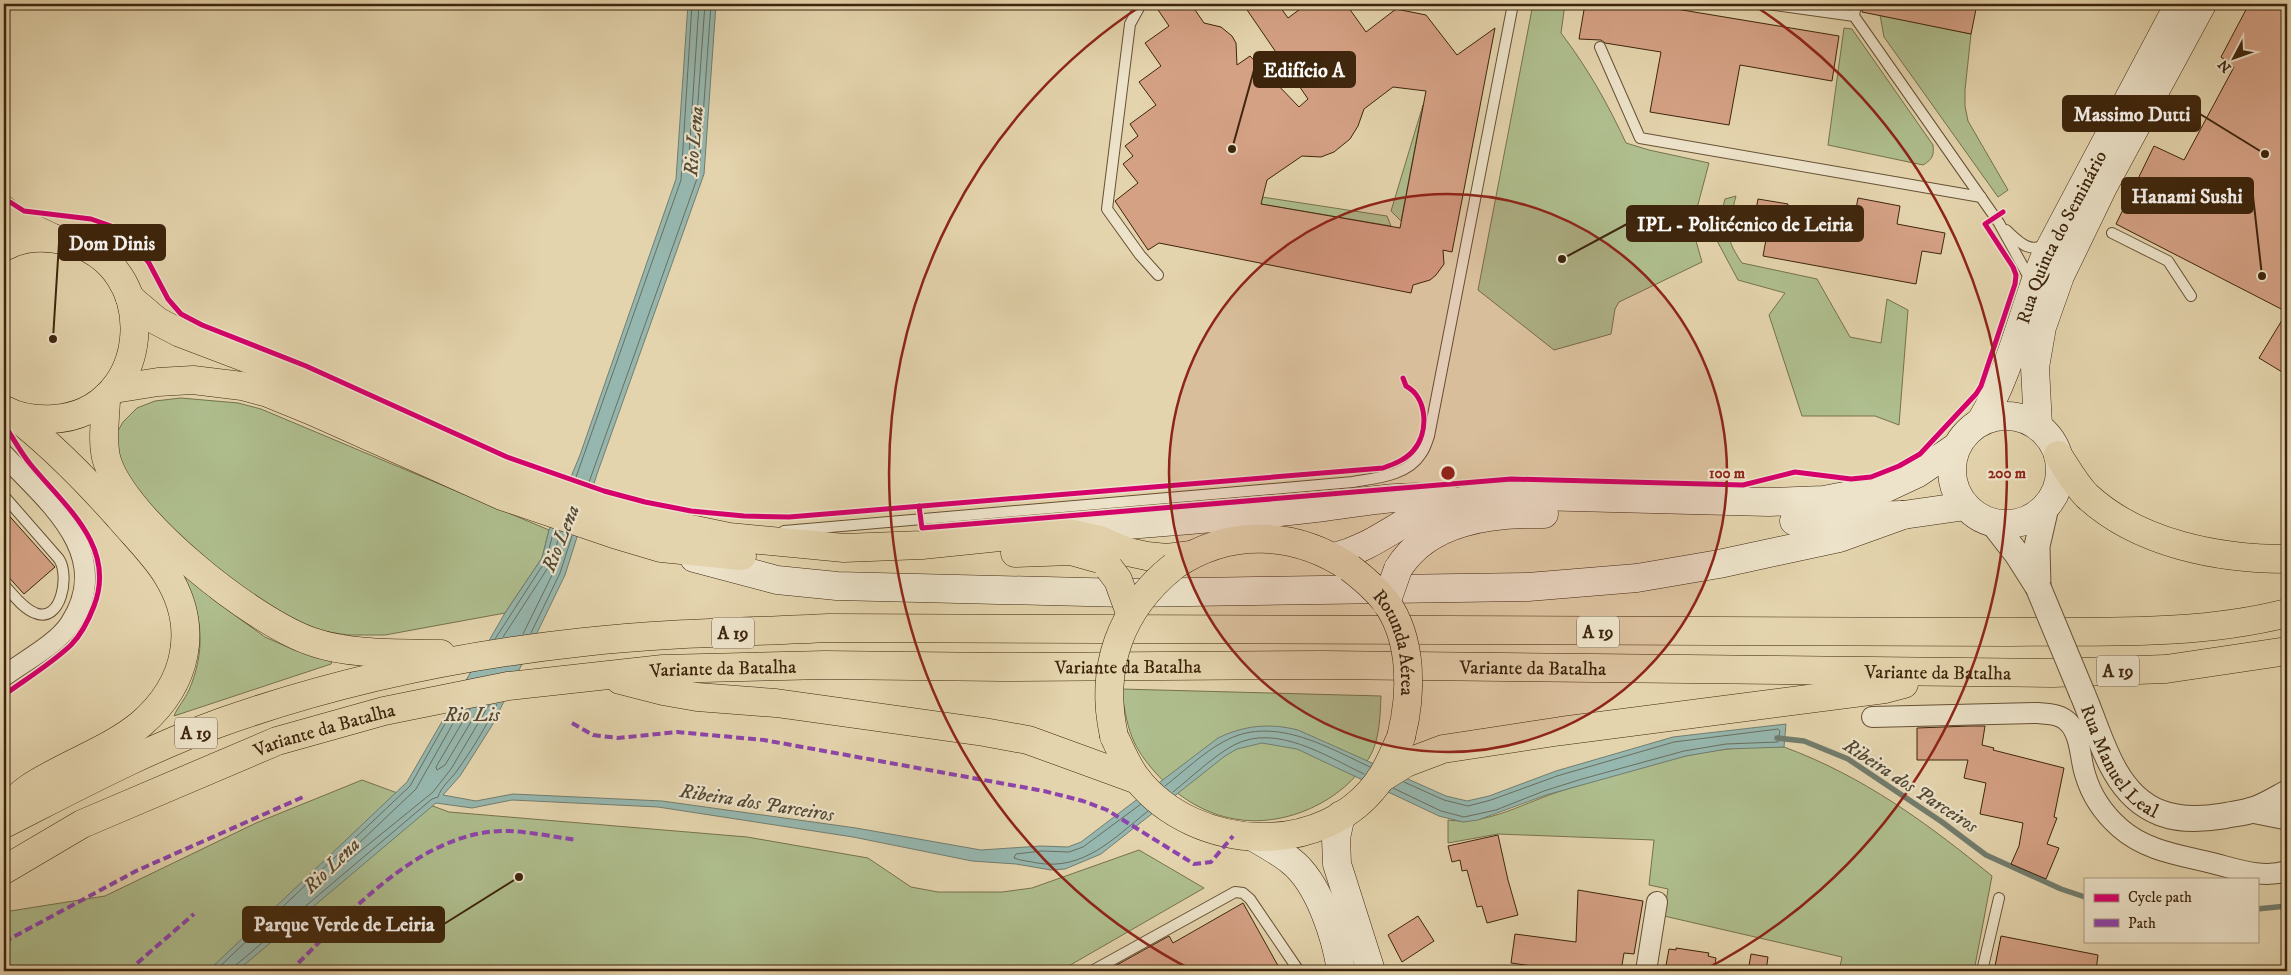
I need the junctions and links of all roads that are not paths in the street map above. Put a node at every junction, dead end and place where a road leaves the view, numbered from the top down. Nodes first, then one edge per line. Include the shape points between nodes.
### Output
1 (1141, 4) edge
2 (1513, 4) edge
3 (1767, 4) edge
4 (1856, 4) edge
5 (2179, 4) edge
6 (2202, 4) edge
7 (1854, 16) junction
8 (1600, 47) dead end
9 (1982, 197) junction
10 (4, 210) edge
11 (2000, 223) junction
12 (2112, 233) dead end
13 (52, 238) junction
14 (2054, 239) junction
15 (4, 247) edge
16 (1158, 275) dead end
17 (2033, 287) junction
18 (2191, 296) dead end
19 (130, 298) junction
20 (110, 393) junction
21 (8, 412) edge
22 (1981, 421) junction
23 (2038, 426) junction
24 (1956, 446) junction
25 (4, 455) edge
26 (2058, 455) junction
27 (504, 485) junction
28 (4, 496) edge
29 (1457, 501) junction
30 (1966, 506) junction
31 (2046, 507) junction
32 (1904, 515) junction
33 (617, 522) junction
34 (1992, 522) junction
35 (1058, 531) junction
36 (729, 537) junction
37 (661, 548) junction
38 (2027, 550) junction
39 (2287, 559) edge
40 (1182, 560) junction
41 (1342, 562) junction
42 (4, 584) edge
43 (1386, 603) junction
44 (1130, 613) junction
45 (2287, 613) edge
46 (2287, 651) edge
47 (403, 663) junction
48 (1947, 673) junction
49 (4, 676) edge
50 (604, 676) junction
51 (1872, 717) dead end
52 (1380, 779) junction
53 (1138, 780) junction
54 (2287, 793) edge
55 (4, 810) edge
56 (2252, 810) junction
57 (1341, 815) junction
58 (2287, 817) edge
59 (4, 824) edge
60 (1255, 838) junction
61 (4, 870) edge
62 (2287, 871) edge
63 (1999, 898) dead end
64 (1657, 902) dead end
65 (1375, 970) edge
66 (1092, 971) edge
67 (1299, 971) edge
68 (1342, 971) edge
69 (1646, 971) edge
70 (1982, 971) edge

1 - 16 lane via 1130,24 1107,209
2 - 36 lane via 1429,436 1421,455 1407,468 1389,476 1354,482
3 - 7 lane
4 - 7 lane
5 - 14 main road, Rua Quinta do Seminário
6 - 23 main road, Rua Quinta do Seminário via 2104,185 2060,276 2042,327 2035,367
7 - 9 lane
8 - 9 lane via 1640,138
9 - 11 lane
10 - 13 main road via 13,219
11 - 14 lane via 2029,248 2041,247
11 - 17 lane
12 - 18 lane via 2168,261
13 - 15 main road via 30,238
13 - 19 main road via 78,243 100,256 118,274
14 - 17 main road, Rua Quinta do Seminário
17 - 22 main road, Rua Quinta do Seminário via 2001,383
19 - 20 main road via 136,321 134,346 127,369
19 - 27 main road via 157,321 180,333 286,373 449,450
20 - 21 main road via 86,411 62,419 37,420
20 - 27 main road via 158,382 193,380 242,386 312,411 441,470
20 - 47 main road via 105,456 113,476 150,523 200,571 240,604 281,629 313,642
21 - 55 main road via 62,457 151,555 176,591 186,629 178,678 154,712 117,740 28,788
22 - 23 main road via 2010,415
22 - 24 main road
23 - 26 main road via 2051,439
24 - 29 main road via 1918,473 1886,488 1824,500 1769,502 1498,496
24 - 30 main road via 1952,478
25 - 49 street via 66,521 77,539 84,561 84,589 70,625
26 - 31 main road via 2060,474 2056,492
26 - 39 main road via 2086,495 2138,529 2211,552
27 - 33 main road
28 - 42 lane via 59,559 64,566 65,579 59,602 44,614 36,614 23,606
29 - 35 main road via 1393,498
29 - 41 main road via 1417,516
30 - 32 main road
30 - 34 main road
31 - 34 main road via 2021,522
31 - 38 street, Rua Manuel Leal
32 - 37 main road via 1839,538 1702,567 1564,586 1491,588 1126,593 837,586 799,583 744,572
32 - 43 main road, bridge via 1776,521 1543,514 1482,518 1444,529 1418,545 1398,569
33 - 36 main road
33 - 37 main road
34 - 38 street
35 - 36 main road via 881,548 804,546
35 - 40 main road via 1100,540 1128,552
37 - 44 main road, bridge via 840,562 1071,551 1098,559 1109,568 1118,580
38 - 56 street, Rua Manuel Leal, bridge via 2038,588 2114,770 2136,798 2168,817 2185,820
40 - 41 main road, Rotunda Aérea via 1213,545 1264,538 1302,544
40 - 44 main road, Rotunda Aérea, bridge via 1140,598
41 - 43 main road, Rotunda Aérea, bridge
43 - 52 main road, Rotunda Aérea, bridge via 1402,638 1408,678 1401,737
44 - 53 main road, Rotunda Aérea, bridge via 1118,638 1109,705 1114,736
45 - 47 main road, Variante da Batalha / A 19 via 2236,624 2191,628 2019,632 859,628 637,637
46 - 48 main road, Variante da Batalha / A 19 via 2166,669
47 - 59 main road, Variante da Batalha / A 19 via 222,722 140,757
48 - 50 main road, Variante da Batalha / A 19 via 1324,664 825,665 663,669
48 - 52 main road via 1885,689 1561,730 1443,749 1406,763
50 - 53 main road via 697,697 776,703 1028,740
50 - 61 main road, Variante da Batalha / A 19 via 508,686 384,711 277,741 82,824
51 - 62 street via 2037,713 2060,717 2073,729 2085,774 2100,805 2132,837 2158,850 2240,870 2274,874
52 - 57 main road, Rotunda Aérea
53 - 60 main road, Rotunda Aérea via 1173,810 1197,824 1223,834
54 - 56 street, Rua Manuel Leal
56 - 58 street, Rua Manuel Leal
57 - 60 main road, Rotunda Aérea via 1303,831
57 - 65 main road via 1336,838 1337,864
60 - 68 main road via 1291,861 1305,876 1329,926
63 - 70 lane
64 - 69 street
66 - 67 lane via 1235,892 1250,899

